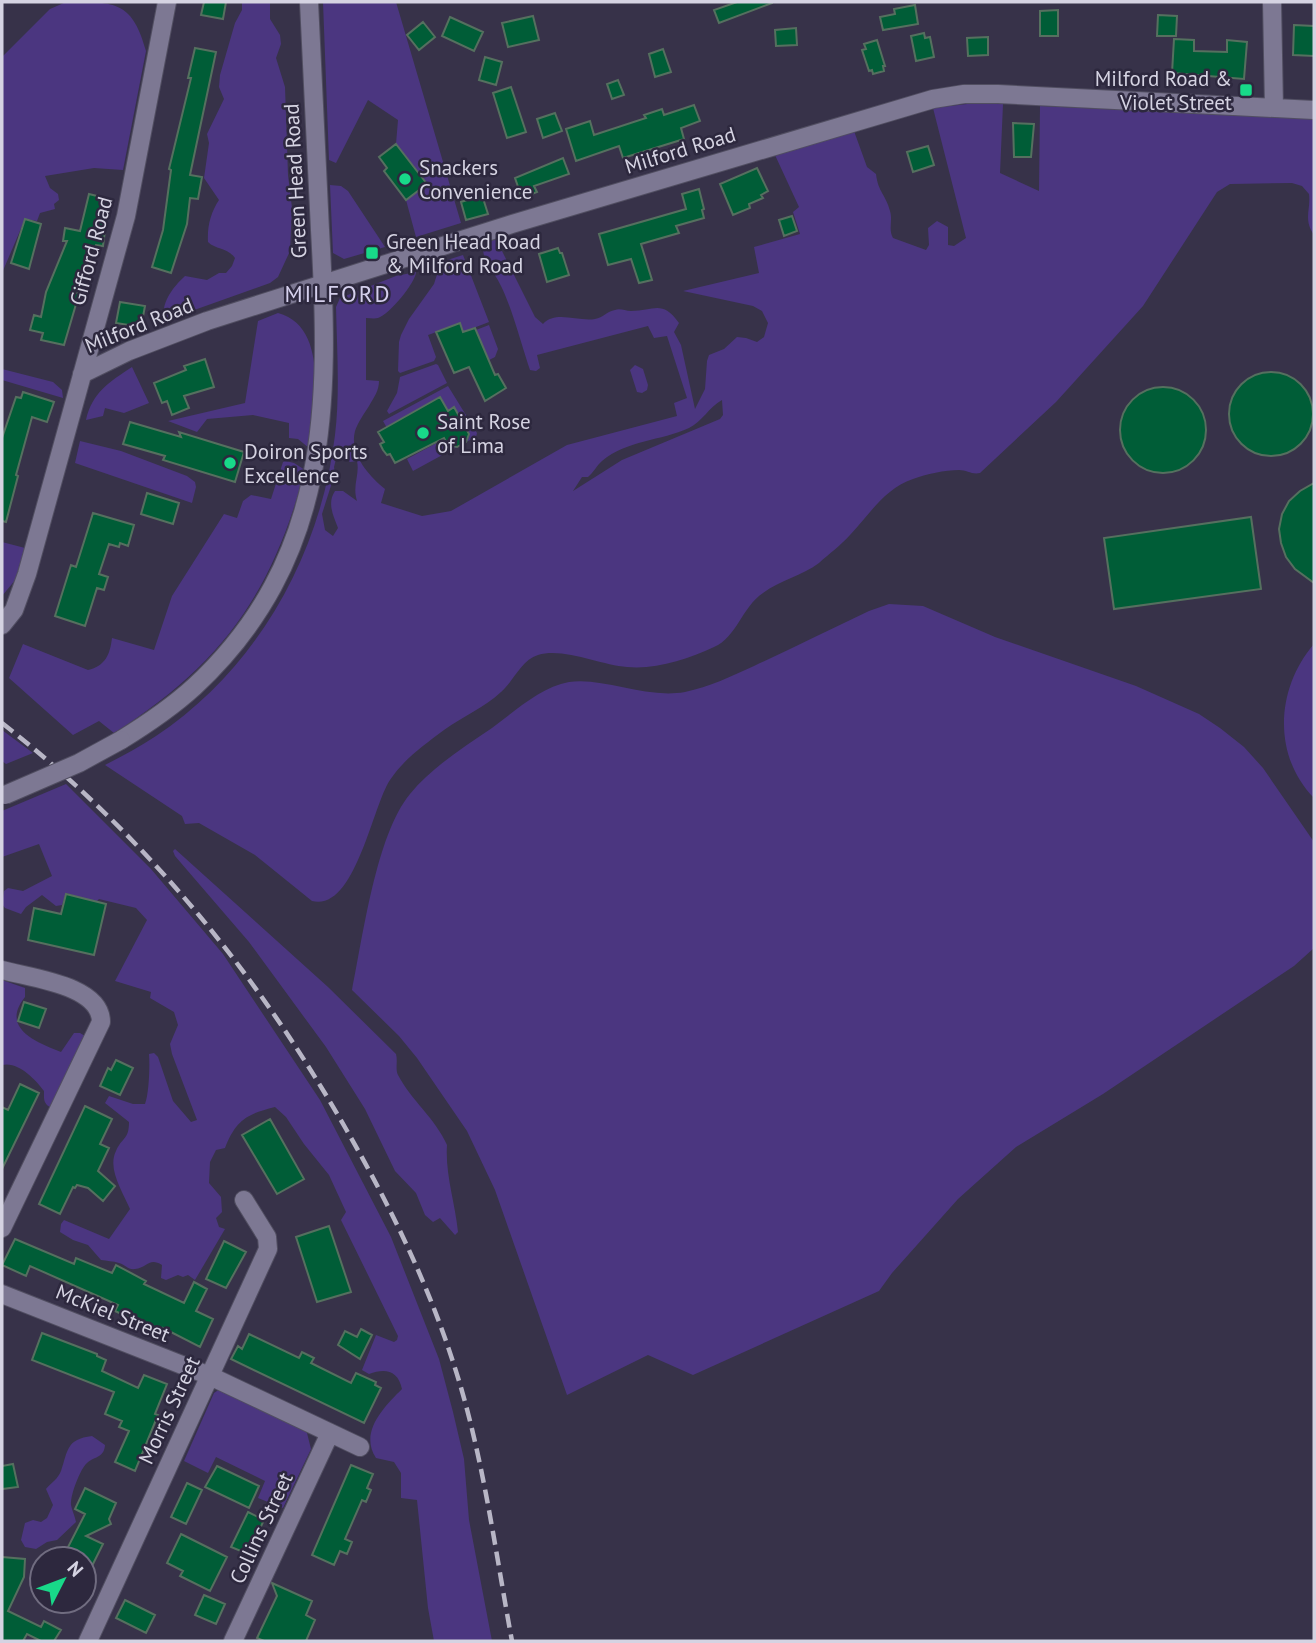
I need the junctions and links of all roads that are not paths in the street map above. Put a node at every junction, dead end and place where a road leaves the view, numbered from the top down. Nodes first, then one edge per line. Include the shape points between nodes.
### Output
1 (167, 2) edge
2 (309, 2) edge
3 (1272, 2) edge
4 (1274, 108) junction
5 (1314, 110) edge
6 (323, 284) junction
7 (82, 374) junction
8 (2, 625) edge
9 (3, 796) edge
10 (2, 970) edge
11 (244, 1200) dead end
12 (2, 1228) edge
13 (2, 1294) edge
14 (210, 1376) junction
15 (330, 1433) junction
16 (360, 1447) dead end
17 (88, 1641) edge
18 (233, 1641) edge

1 - 7 street, Gifford Road via 126,216
2 - 6 street, Green Head Road
3 - 4 street
4 - 5 street, Milford Road
4 - 6 street, Milford Road via 998,94 933,99
6 - 7 street, Milford Road via 207,321
6 - 9 street, Green Head Road, bridge via 323,384 314,476 292,547 263,604 227,653 180,699 121,740
7 - 8 street, Gifford Road via 27,574 14,610
10 - 12 street via 80,992 99,1010 102,1022
11 - 14 street, Morris Street via 269,1245
13 - 14 street, McKiel Street
14 - 15 street, McKiel Street
14 - 17 street, Morris Street
15 - 16 street, McKiel Street
15 - 18 street, Collins Street

